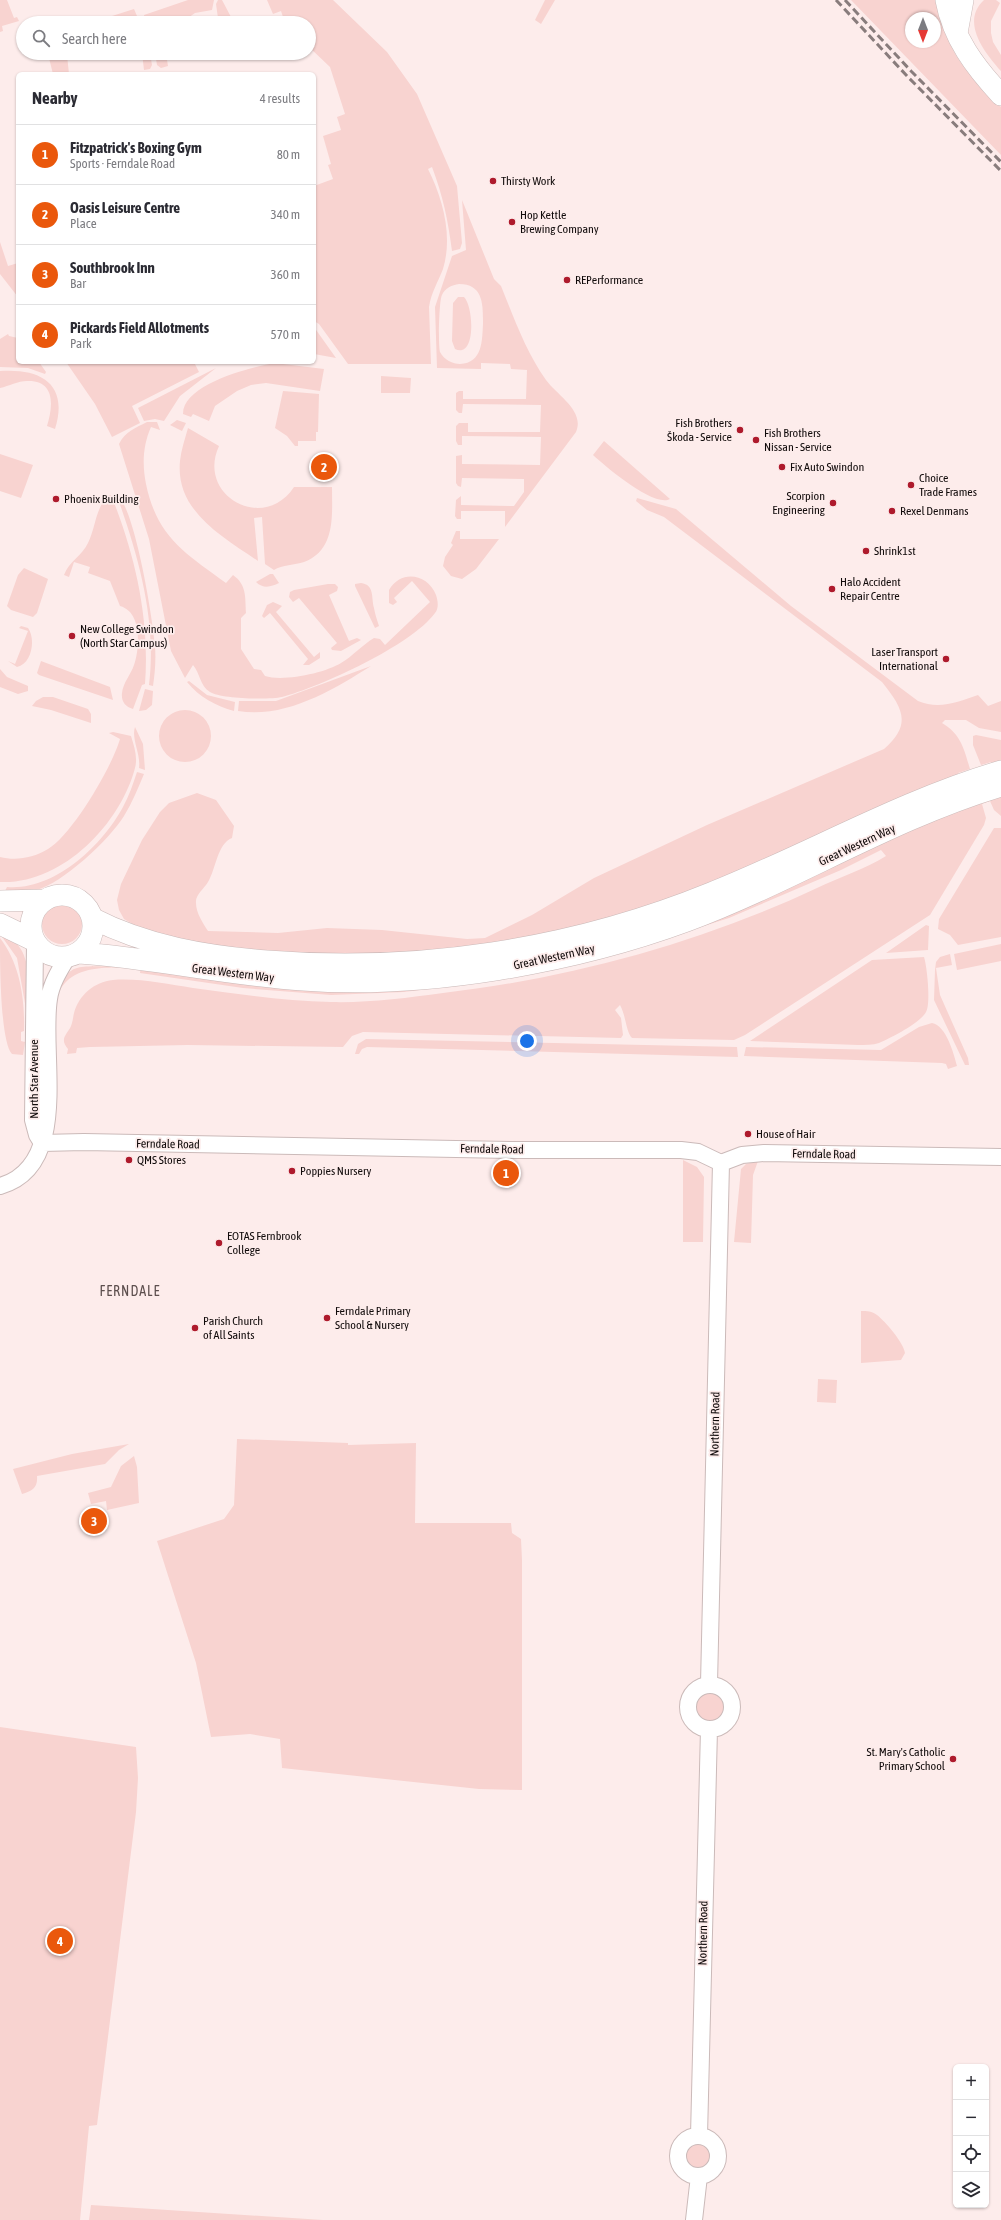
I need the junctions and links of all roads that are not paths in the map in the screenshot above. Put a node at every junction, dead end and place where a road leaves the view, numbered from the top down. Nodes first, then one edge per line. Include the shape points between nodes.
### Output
1 (946, 0) edge
2 (963, 0) edge
3 (957, 33) junction
4 (1001, 95) edge
5 (1001, 771) edge
6 (1001, 786) edge
7 (44, 900) junction
8 (0, 901) edge
9 (92, 918) junction
10 (0, 924) edge
11 (34, 942) junction
12 (73, 955) junction
13 (42, 1143) junction
14 (1001, 1157) edge
15 (721, 1163) junction
16 (0, 1186) edge
17 (709, 1684) junction
18 (709, 1729) junction
19 (699, 2136) junction
20 (699, 2176) junction
21 (694, 2220) edge

1 - 3 main road via 949,16
2 - 3 main road
3 - 4 main road via 970,59
5 - 9 main road, Great Western Way via 940,790 732,885 683,904 606,929 488,954 365,964 259,960 164,945 128,935
6 - 12 main road, Great Western Way via 921,815 687,921 610,945 523,965 435,977 343,982 241,975 139,958
7 - 8 main road
7 - 9 main road via 55,896 72,897 84,905
7 - 11 main road via 37,906 32,917 30,929
9 - 12 main road via 92,936 86,946
10 - 11 main road
11 - 12 main road via 48,955
11 - 13 street, North Star Avenue via 33,1120
12 - 13 street, North Star Avenue via 54,979 48,1001 47,1116
13 - 15 street, Ferndale Road via 681,1150 698,1152
13 - 16 street via 29,1169 17,1179
14 - 15 street, Ferndale Road via 764,1153 742,1155
15 - 17 street, Northern Road
17 - 18 street via 694,1691 687,1708 697,1726
17 - 18 street via 726,1691 732,1701 731,1714 723,1725
18 - 19 street, Northern Road
19 - 20 street via 711,2141 718,2155 718,2162 713,2170
19 - 20 street via 684,2142 678,2158 684,2170 692,2176
20 - 21 street

